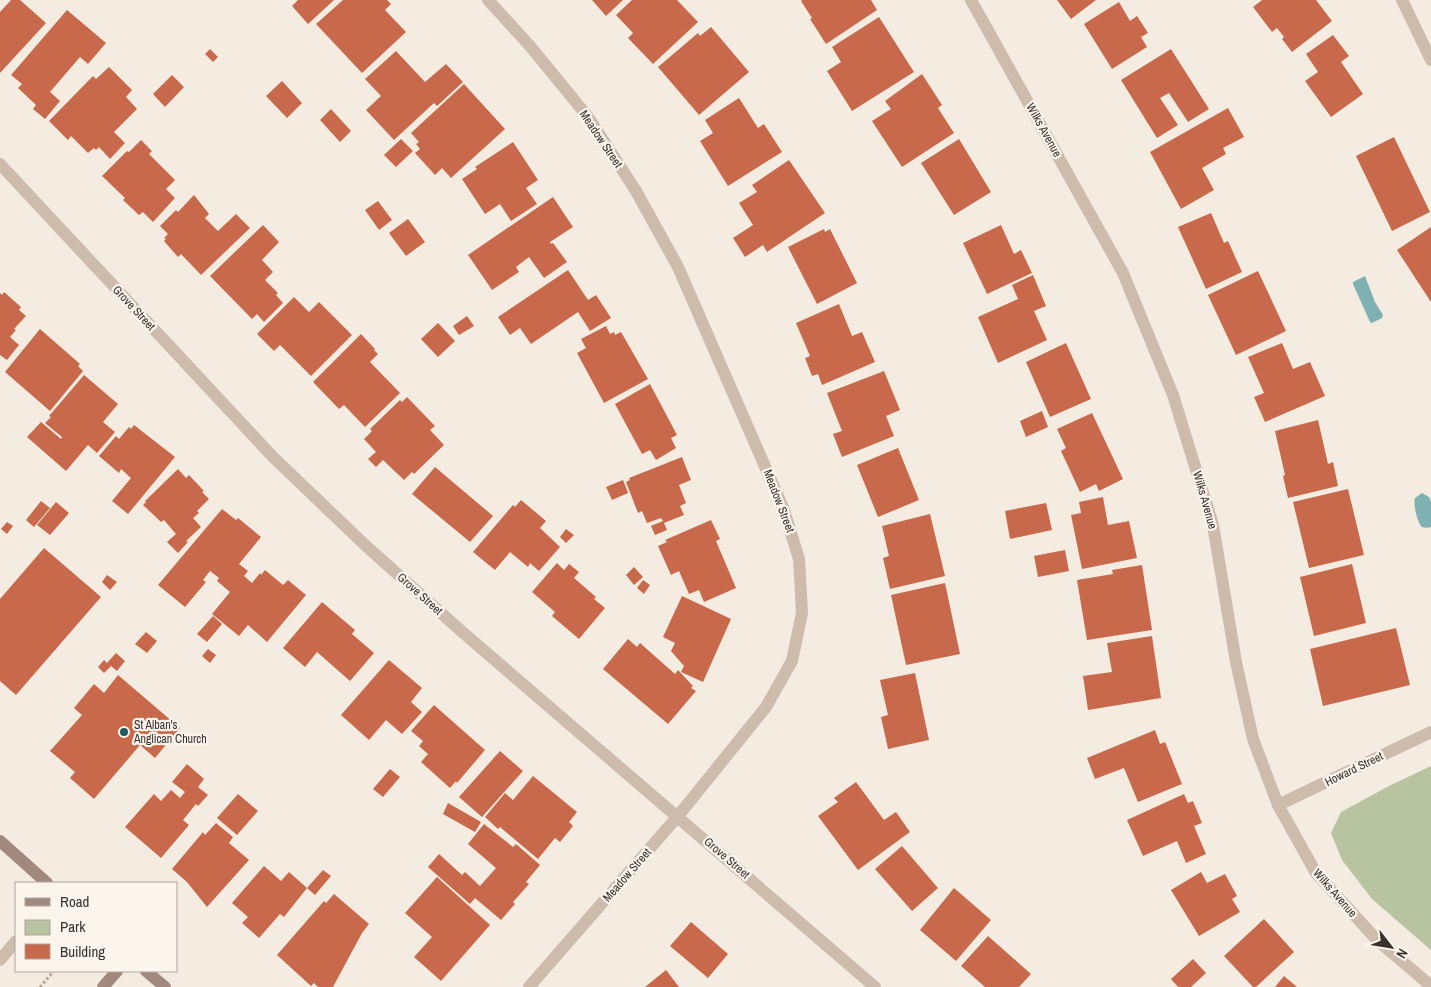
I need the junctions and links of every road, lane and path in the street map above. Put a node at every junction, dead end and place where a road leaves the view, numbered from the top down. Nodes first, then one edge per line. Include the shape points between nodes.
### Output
1 (488, 0) edge
2 (971, 0) edge
3 (1402, 0) edge
4 (1431, 60) edge
5 (0, 164) edge
6 (1431, 732) edge
7 (1278, 805) junction
8 (678, 816) junction
9 (0, 841) edge
10 (46, 882) edge
11 (15, 943) edge
12 (0, 960) edge
13 (53, 972) edge
14 (116, 972) edge
15 (147, 972) edge
16 (1431, 986) edge
17 (40, 987) edge
18 (103, 987) edge
19 (165, 987) edge
20 (529, 987) edge
21 (875, 987) edge

1 - 8 street, Meadow Street via 588,117 636,191 678,267 784,510 799,559 802,612 792,661 766,707
2 - 7 street, Wilks Avenue via 1123,273 1173,395 1213,525 1236,662 1253,739
3 - 4 street
5 - 8 street, Grove Street via 273,457 343,525 460,630
6 - 7 street, Howard Street
7 - 16 street, Wilks Avenue via 1316,873 1377,940
8 - 20 street, Meadow Street
8 - 21 street, Grove Street
9 - 10 main road
11 - 12 street
13 - 17 path
14 - 18 main road
15 - 19 main road

